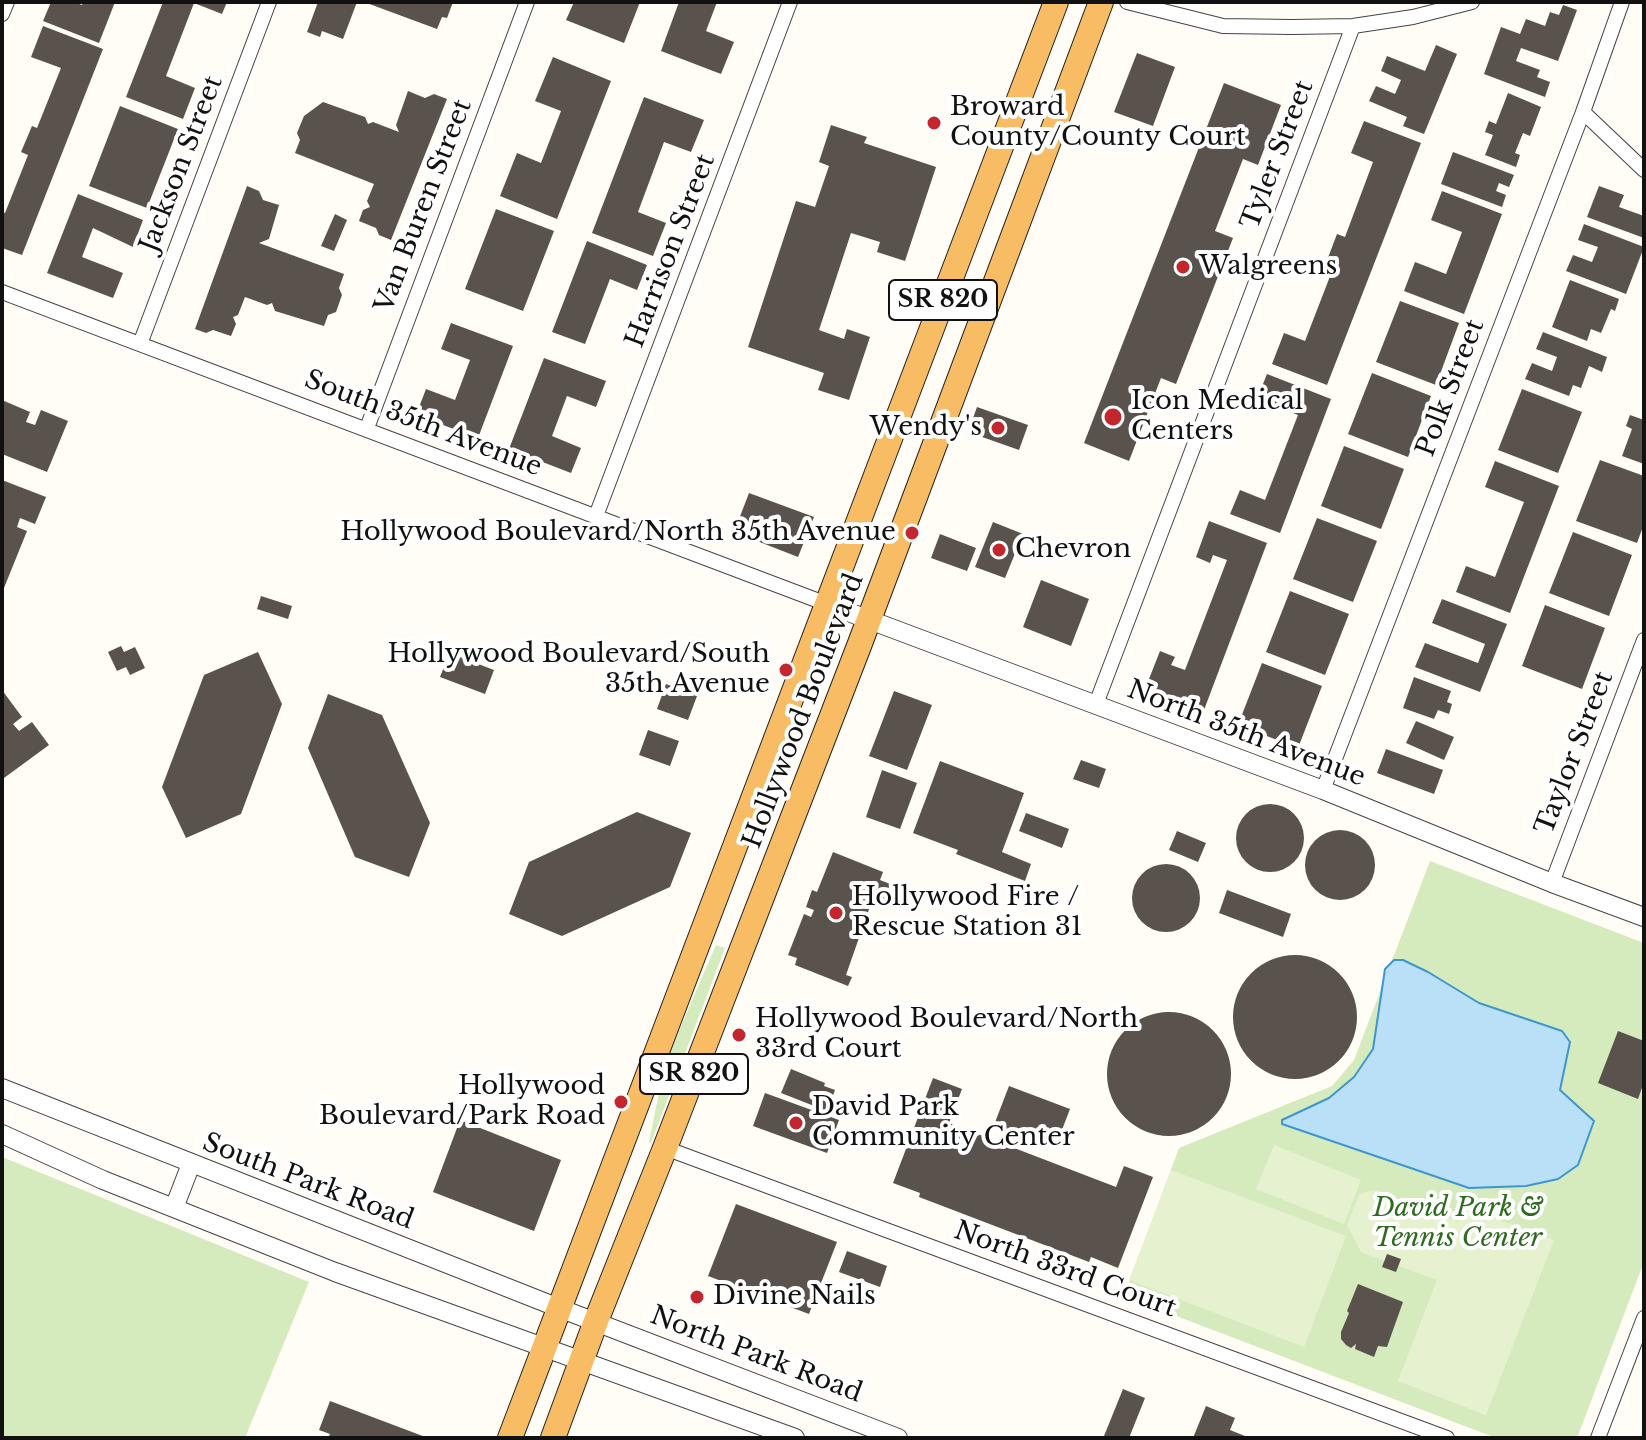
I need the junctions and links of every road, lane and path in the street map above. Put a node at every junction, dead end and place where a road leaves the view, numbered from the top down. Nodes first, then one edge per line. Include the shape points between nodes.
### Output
1 (7, 2) edge
2 (269, 2) edge
3 (527, 2) edge
4 (790, 2) edge
5 (1056, 2) edge
6 (1101, 2) edge
7 (1127, 2) edge
8 (1472, 2) edge
9 (1622, 2) edge
10 (2, 14) edge
11 (1353, 26) junction
12 (1583, 112) junction
13 (1644, 170) edge
14 (2, 292) edge
15 (140, 344) junction
16 (367, 428) junction
17 (596, 516) junction
18 (827, 604) junction
19 (869, 620) junction
20 (1644, 640) edge
21 (1096, 704) junction
22 (1323, 790) junction
23 (1552, 883) junction
24 (1644, 917) edge
25 (2, 1088) edge
26 (2, 1134) edge
27 (665, 1148) junction
28 (191, 1164) junction
29 (174, 1208) junction
30 (559, 1308) junction
31 (1644, 1318) edge
32 (596, 1321) junction
33 (544, 1347) junction
34 (581, 1360) junction
35 (510, 1438) edge
36 (553, 1438) edge
37 (795, 1438) edge
38 (898, 1438) edge
39 (1447, 1438) edge
40 (1598, 1438) edge

1 - 10 street
2 - 15 street, Jackson Street
3 - 16 street, Van Buren Street
4 - 17 street, Harrison Street
5 - 18 highway, Hollywood Boulevard / SR 820
6 - 19 highway, Hollywood Boulevard / SR 820
7 - 11 street via 1223,26
8 - 11 street
9 - 12 street, Polk Street
11 - 21 street, Tyler Street
12 - 13 street
12 - 22 street, Polk Street
14 - 15 street, South 35th Avenue
15 - 16 street, South 35th Avenue
16 - 17 street, South 35th Avenue
17 - 18 street, South 35th Avenue
18 - 19 street, North 35th Avenue
18 - 30 highway, Hollywood Boulevard / SR 820
19 - 21 street, North 35th Avenue
19 - 27 highway, Hollywood Boulevard / SR 820
20 - 23 street, Taylor Street
21 - 22 street, North 35th Avenue
22 - 23 street, North 35th Avenue
23 - 24 street, North 35th Avenue
25 - 28 street, South Park Road
26 - 29 street
27 - 32 highway, Hollywood Boulevard / SR 820
27 - 39 street, North 33rd Court
28 - 29 street
28 - 30 street, South Park Road
29 - 33 street
30 - 32 street, South Park Road
30 - 33 highway, Hollywood Boulevard / SR 820
31 - 40 street
32 - 34 highway, Hollywood Boulevard / SR 820
32 - 38 street, North Park Road
33 - 34 street
33 - 35 highway, Hollywood Boulevard / SR 820
34 - 36 highway, Hollywood Boulevard / SR 820
34 - 37 street

